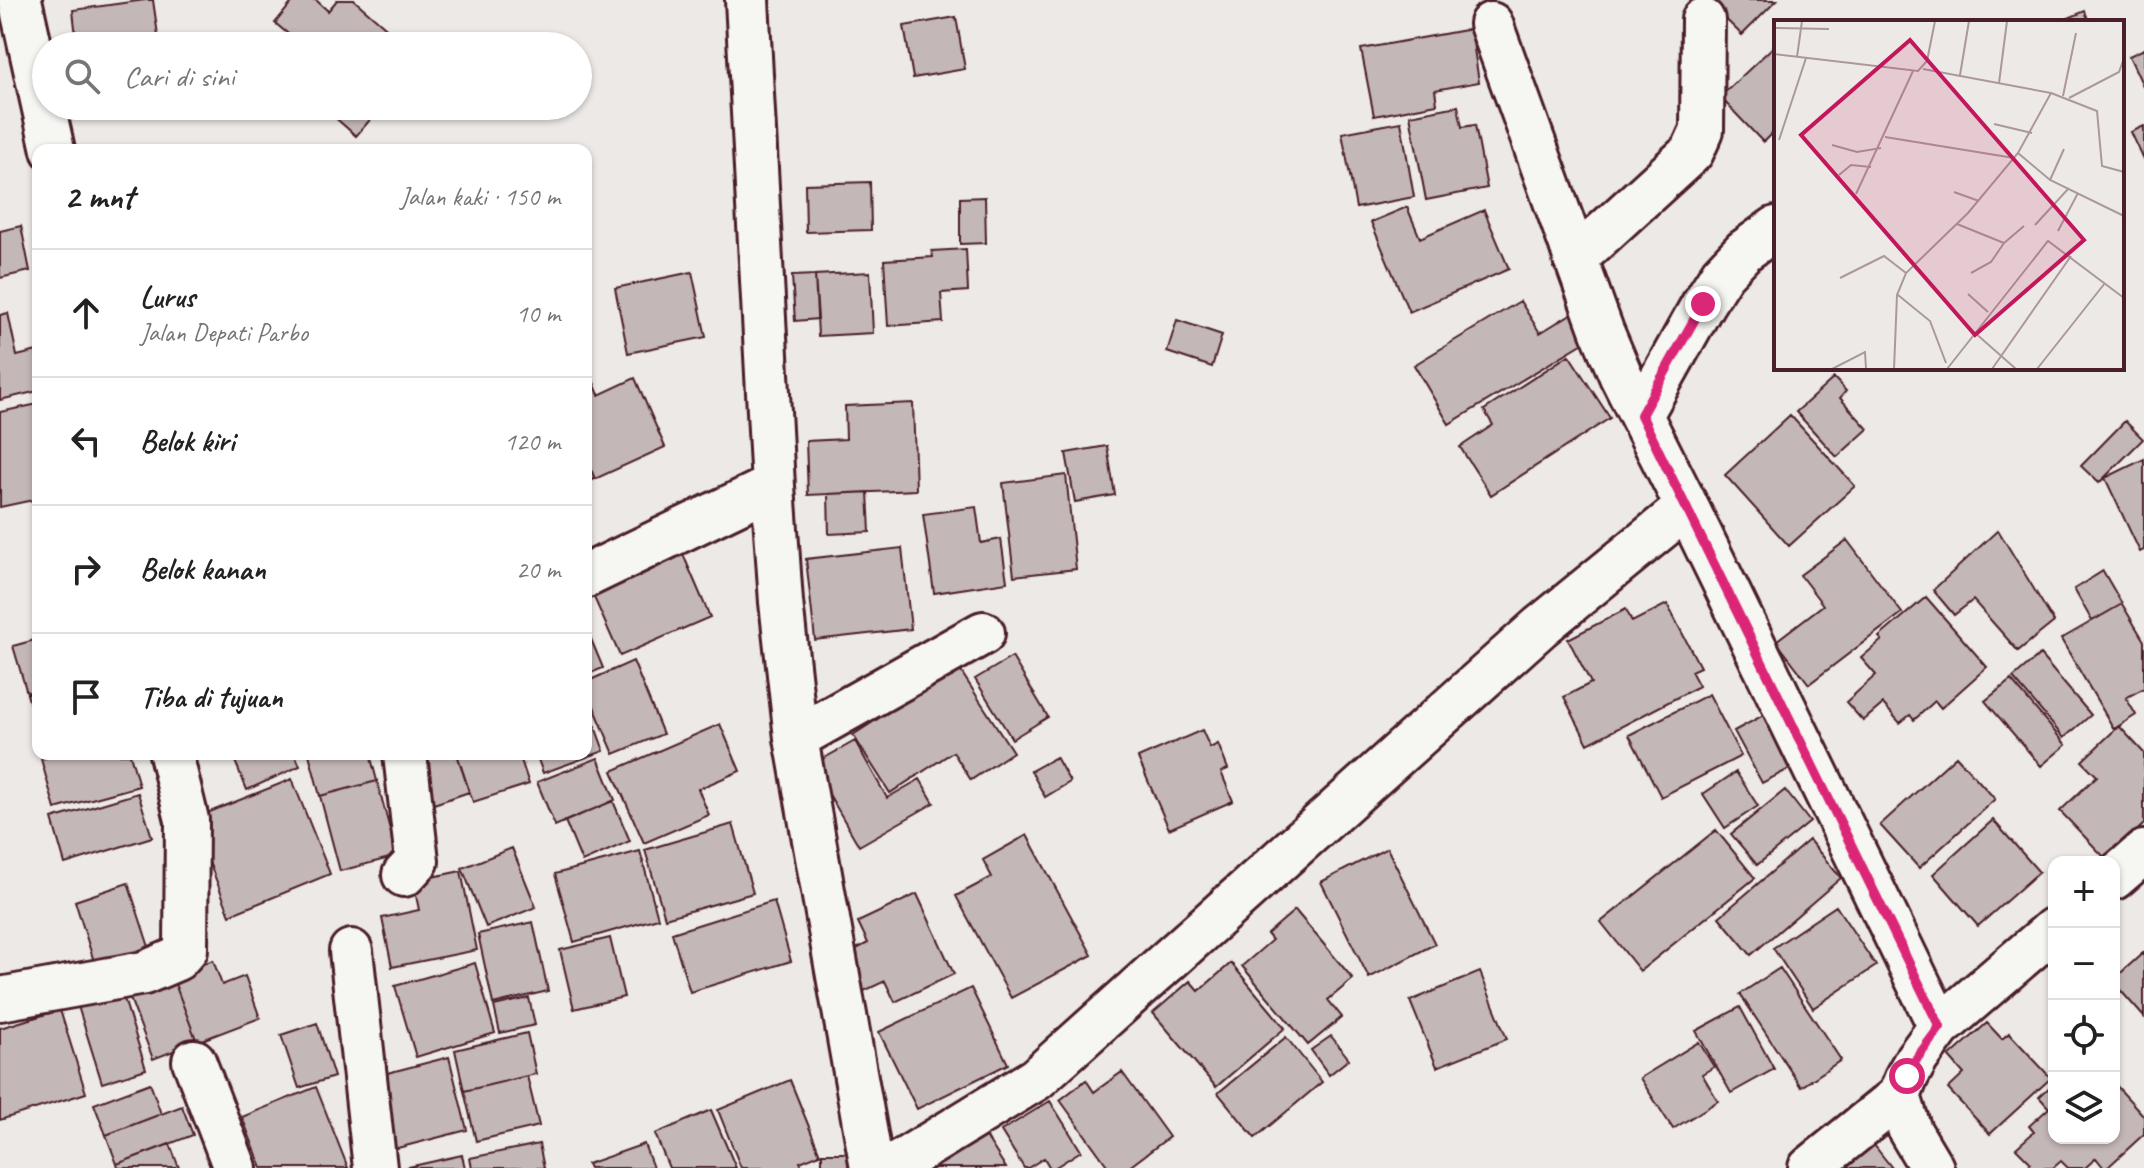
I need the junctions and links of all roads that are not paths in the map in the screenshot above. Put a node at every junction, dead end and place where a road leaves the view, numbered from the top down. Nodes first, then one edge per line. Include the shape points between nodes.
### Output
1 (747, 0) edge
2 (14, 10) edge
3 (1703, 20) dead end
4 (1491, 24) dead end
5 (32, 75) edge
6 (45, 120) edge
7 (51, 144) edge
8 (1774, 229) edge
9 (1575, 259) junction
10 (1641, 415) junction
11 (773, 486) junction
12 (1687, 507) junction
13 (592, 573) edge
14 (983, 633) dead end
15 (796, 738) junction
16 (172, 760) edge
17 (406, 760) edge
18 (2144, 852) edge
19 (2120, 873) edge
20 (404, 875) dead end
21 (2048, 934) edge
22 (351, 951) dead end
23 (0, 999) edge
24 (1940, 1027) junction
25 (194, 1061) dead end
26 (1899, 1096) junction
27 (235, 1168) edge
28 (375, 1168) edge
29 (872, 1168) edge
30 (891, 1168) edge
31 (1810, 1168) edge
32 (1932, 1168) edge

1 - 11 street
2 - 5 street
3 - 9 street via 1698,143
4 - 9 street
6 - 7 street
8 - 10 street via 1722,274
9 - 10 street
10 - 12 street
11 - 13 street
11 - 15 street
12 - 24 street
12 - 30 street via 1540,627 1036,1079
14 - 15 street
15 - 29 street
16 - 23 street via 187,820 186,949 177,959 144,973
17 - 20 street via 417,861
18 - 19 street
21 - 24 street
22 - 28 street
24 - 26 street
25 - 27 street
26 - 31 street
26 - 32 street via 1910,1131

